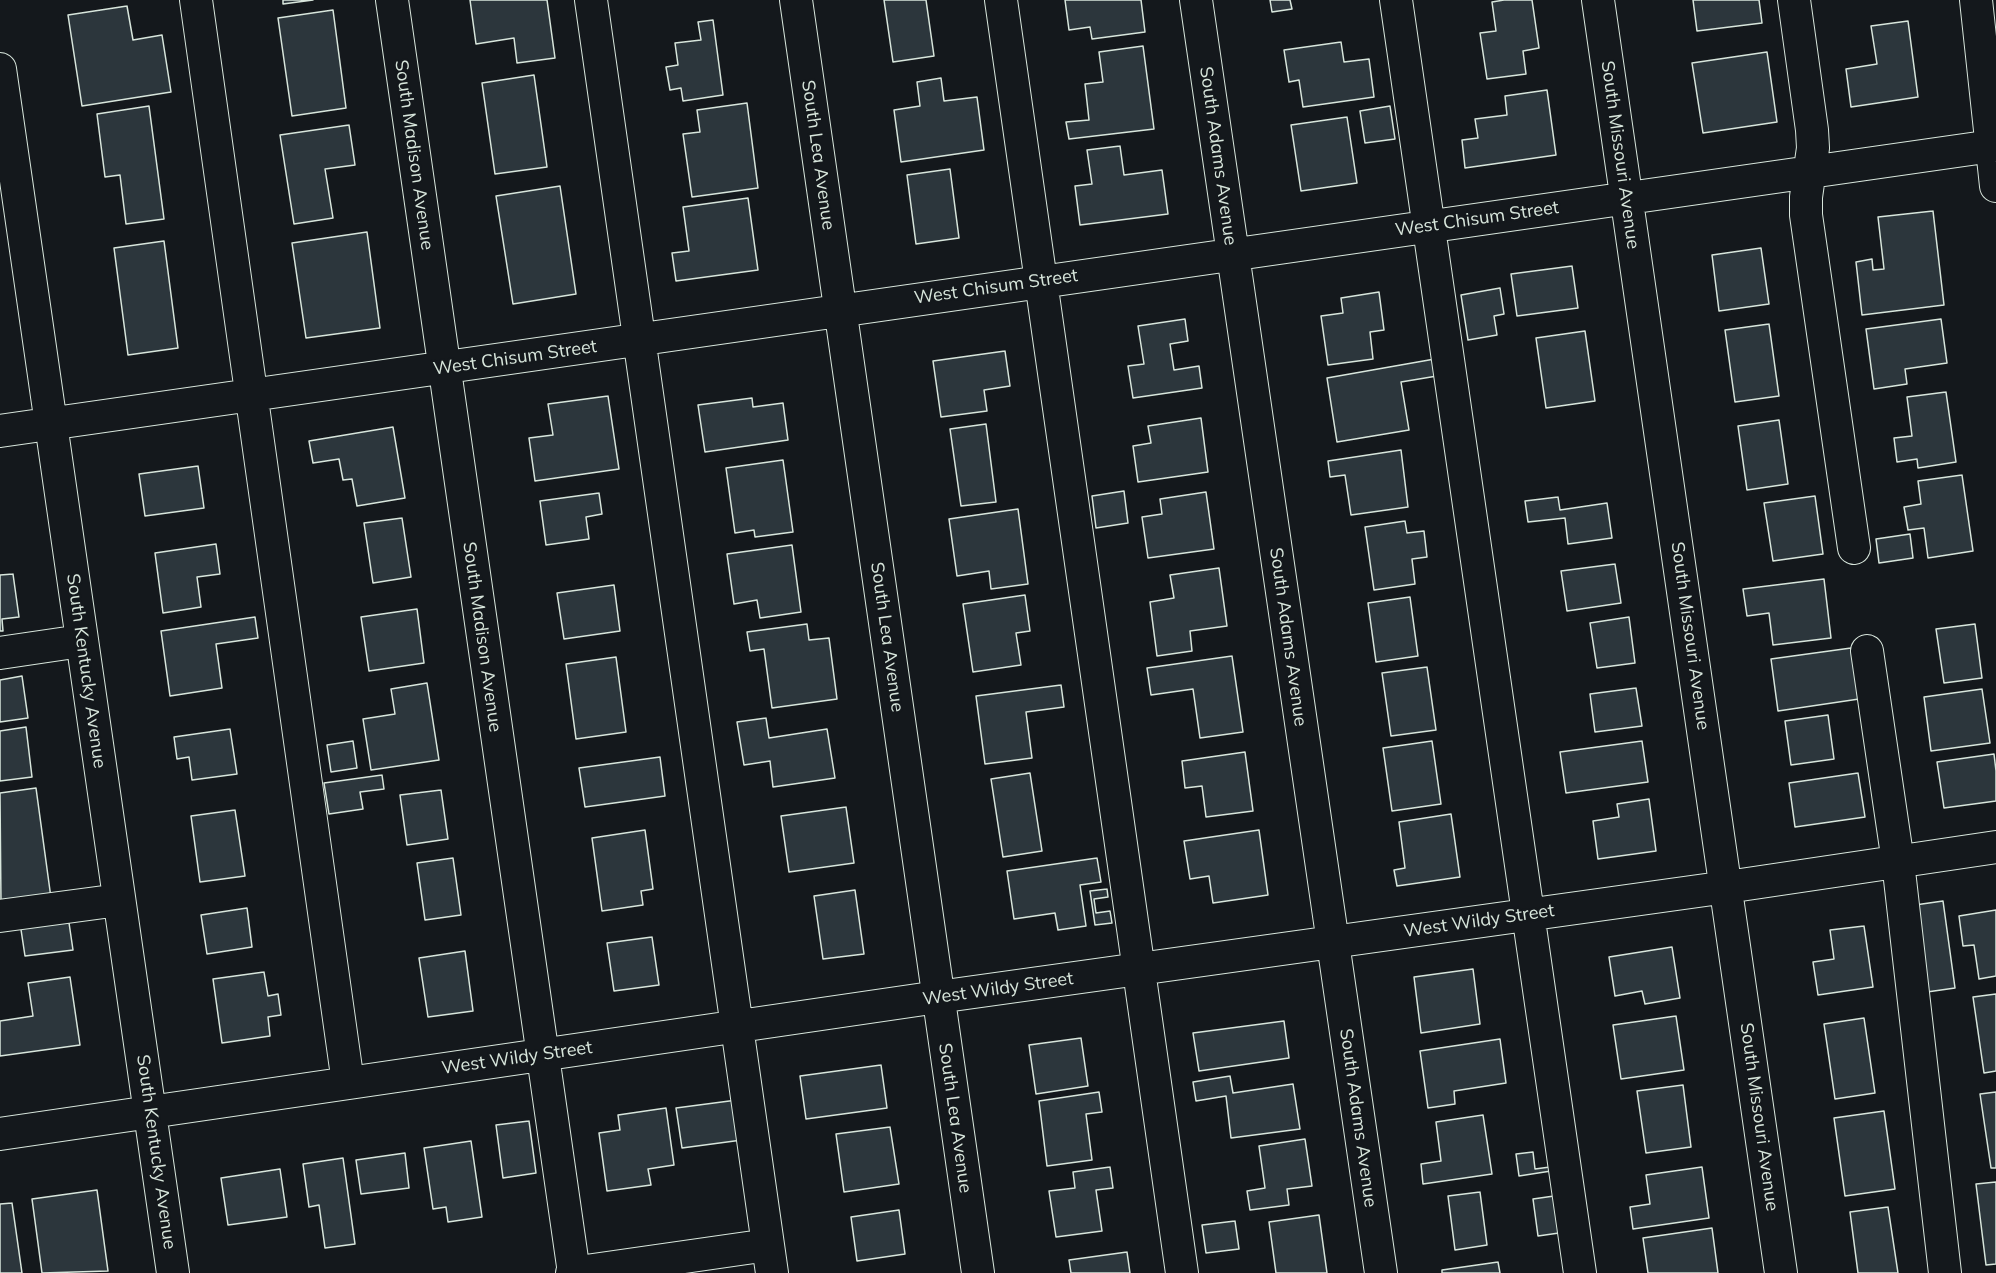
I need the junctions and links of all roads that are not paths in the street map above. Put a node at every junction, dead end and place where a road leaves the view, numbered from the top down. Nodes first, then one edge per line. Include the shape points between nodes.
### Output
1 (195, 0) edge
2 (392, 0) edge
3 (591, 0) edge
4 (796, 0) edge
5 (1001, 0) edge
6 (1196, 0) edge
7 (1396, 0) edge
8 (1598, 0) edge
9 (1794, 0) edge
10 (1984, 18) edge
11 (0, 69) edge
12 (1992, 146) junction
13 (1810, 172) junction
14 (1996, 186) edge
15 (1626, 198) junction
16 (1428, 226) junction
17 (1233, 254) junction
18 (1041, 281) junction
19 (840, 309) junction
20 (640, 339) junction
21 (444, 369) junction
22 (251, 396) junction
23 (50, 424) junction
24 (0, 431) edge
25 (1854, 548) dead end
26 (81, 641) junction
27 (1867, 651) dead end
28 (0, 653) edge
29 (1996, 847) edge
30 (1898, 862) junction
31 (1726, 887) junction
32 (119, 900) junction
33 (1528, 914) junction
34 (0, 916) edge
35 (1332, 941) junction
36 (1139, 969) junction
37 (938, 997) junction
38 (737, 1026) junction
39 (542, 1054) junction
40 (348, 1083) junction
41 (150, 1113) junction
42 (0, 1134) edge
43 (770, 1259) edge
44 (173, 1273) edge
45 (574, 1273) edge
46 (978, 1273) edge
47 (1182, 1273) edge
48 (1380, 1273) edge
49 (1580, 1273) edge
50 (1781, 1273) edge
51 (1944, 1273) edge

1 - 22 street
2 - 21 street, South Madison Avenue
3 - 20 street
4 - 19 street, South Lea Avenue
5 - 18 street
6 - 17 street, South Adams Avenue
7 - 16 street
8 - 15 street, South Missouri Avenue
9 - 13 street via 1812,130
10 - 12 street
11 - 23 street, South Kentucky Avenue
12 - 13 street, West Chisum Street
12 - 14 street
13 - 15 street, West Chisum Street
13 - 25 street via 1806,215
15 - 16 street, West Chisum Street
15 - 31 street, South Missouri Avenue
16 - 17 street, West Chisum Street
16 - 33 street
17 - 18 street, West Chisum Street
17 - 35 street, South Adams Avenue
18 - 19 street, West Chisum Street
18 - 36 street
19 - 20 street, West Chisum Street
19 - 37 street, South Lea Avenue
20 - 21 street, West Chisum Street
20 - 38 street
21 - 22 street, West Chisum Street
21 - 39 street, South Madison Avenue
22 - 23 street, West Chisum Street
22 - 40 street
23 - 24 street, West Chisum Street
23 - 26 street, South Kentucky Avenue
26 - 28 street
26 - 32 street, South Kentucky Avenue
27 - 30 street
29 - 30 street, West Wildy Street
30 - 31 street, West Wildy Street
30 - 51 street
31 - 33 street, West Wildy Street
31 - 50 street, South Missouri Avenue
32 - 34 street
32 - 41 street, South Kentucky Avenue
33 - 35 street, West Wildy Street
33 - 49 street
35 - 36 street, West Wildy Street
35 - 48 street, South Adams Avenue
36 - 37 street, West Wildy Street
36 - 47 street
37 - 38 street, West Wildy Street
37 - 46 street, South Lea Avenue
38 - 39 street, West Wildy Street
38 - 43 street
39 - 40 street, West Wildy Street
39 - 45 street, South Madison Avenue
40 - 41 street, West Wildy Street
41 - 42 street, West Wildy Street
41 - 44 street, South Kentucky Avenue
43 - 45 street

